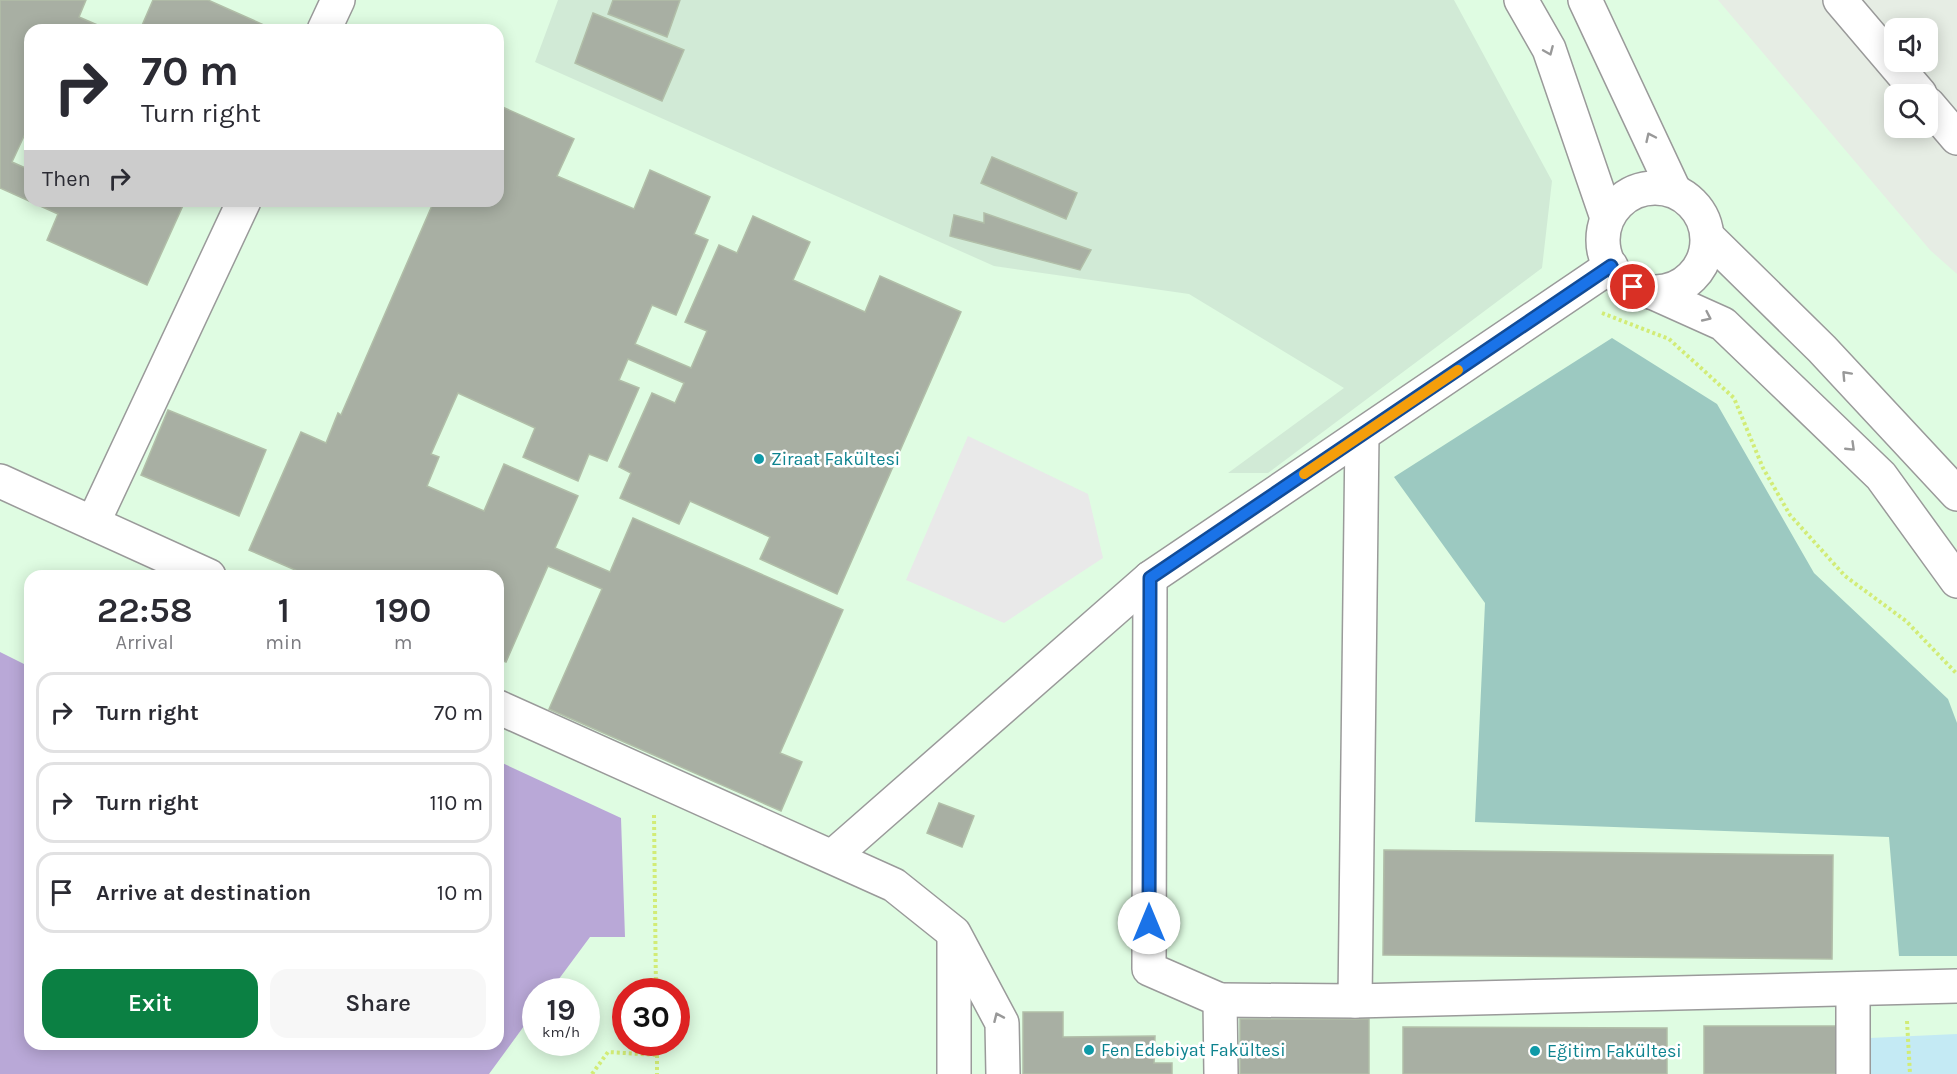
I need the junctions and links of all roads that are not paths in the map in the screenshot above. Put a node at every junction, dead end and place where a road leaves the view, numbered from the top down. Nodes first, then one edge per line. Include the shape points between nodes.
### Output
1 (338, 0) edge
2 (1521, 0) edge
3 (1585, 0) edge
4 (1840, 0) edge
5 (327, 24) edge
6 (1911, 84) edge
7 (1938, 116) edge
8 (1957, 138) edge
9 (1674, 190) junction
10 (241, 207) edge
11 (1607, 218) junction
12 (1708, 238) junction
13 (1611, 266) junction
14 (1654, 293) junction
15 (1362, 435) junction
16 (0, 481) edge
17 (1957, 494) edge
18 (93, 523) junction
19 (196, 570) edge
20 (1150, 578) junction
21 (1957, 581) edge
22 (504, 710) edge
23 (833, 856) junction
24 (954, 933) junction
25 (1957, 986) edge
26 (1853, 990) junction
27 (1220, 1000) junction
28 (1355, 1001) junction
29 (954, 1074) edge
30 (1003, 1074) edge
31 (1221, 1074) edge
32 (1853, 1074) edge

1 - 5 street
2 -> 11 street via 1549,49
9 -> 3 street
4 - 6 street
7 - 8 street
9 - 11 street via 1653,187 1633,191 1618,202
9 - 12 street via 1698,209
10 - 18 street
11 - 13 street via 1602,236
12 - 14 street via 1705,259 1693,277 1676,289
17 -> 12 street via 1822,349
13 - 14 street via 1615,274 1633,287
13 - 15 street
14 -> 21 street via 1723,324 1881,476
15 - 20 street
15 - 28 street
16 - 18 street
18 - 19 street
20 - 23 street
20 - 27 street via 1149,969
22 - 23 street
23 - 24 street via 894,885
24 - 29 street
30 -> 24 street via 1002,1023
25 - 26 street
26 - 28 street
26 - 32 street
27 - 28 street
27 - 31 street

